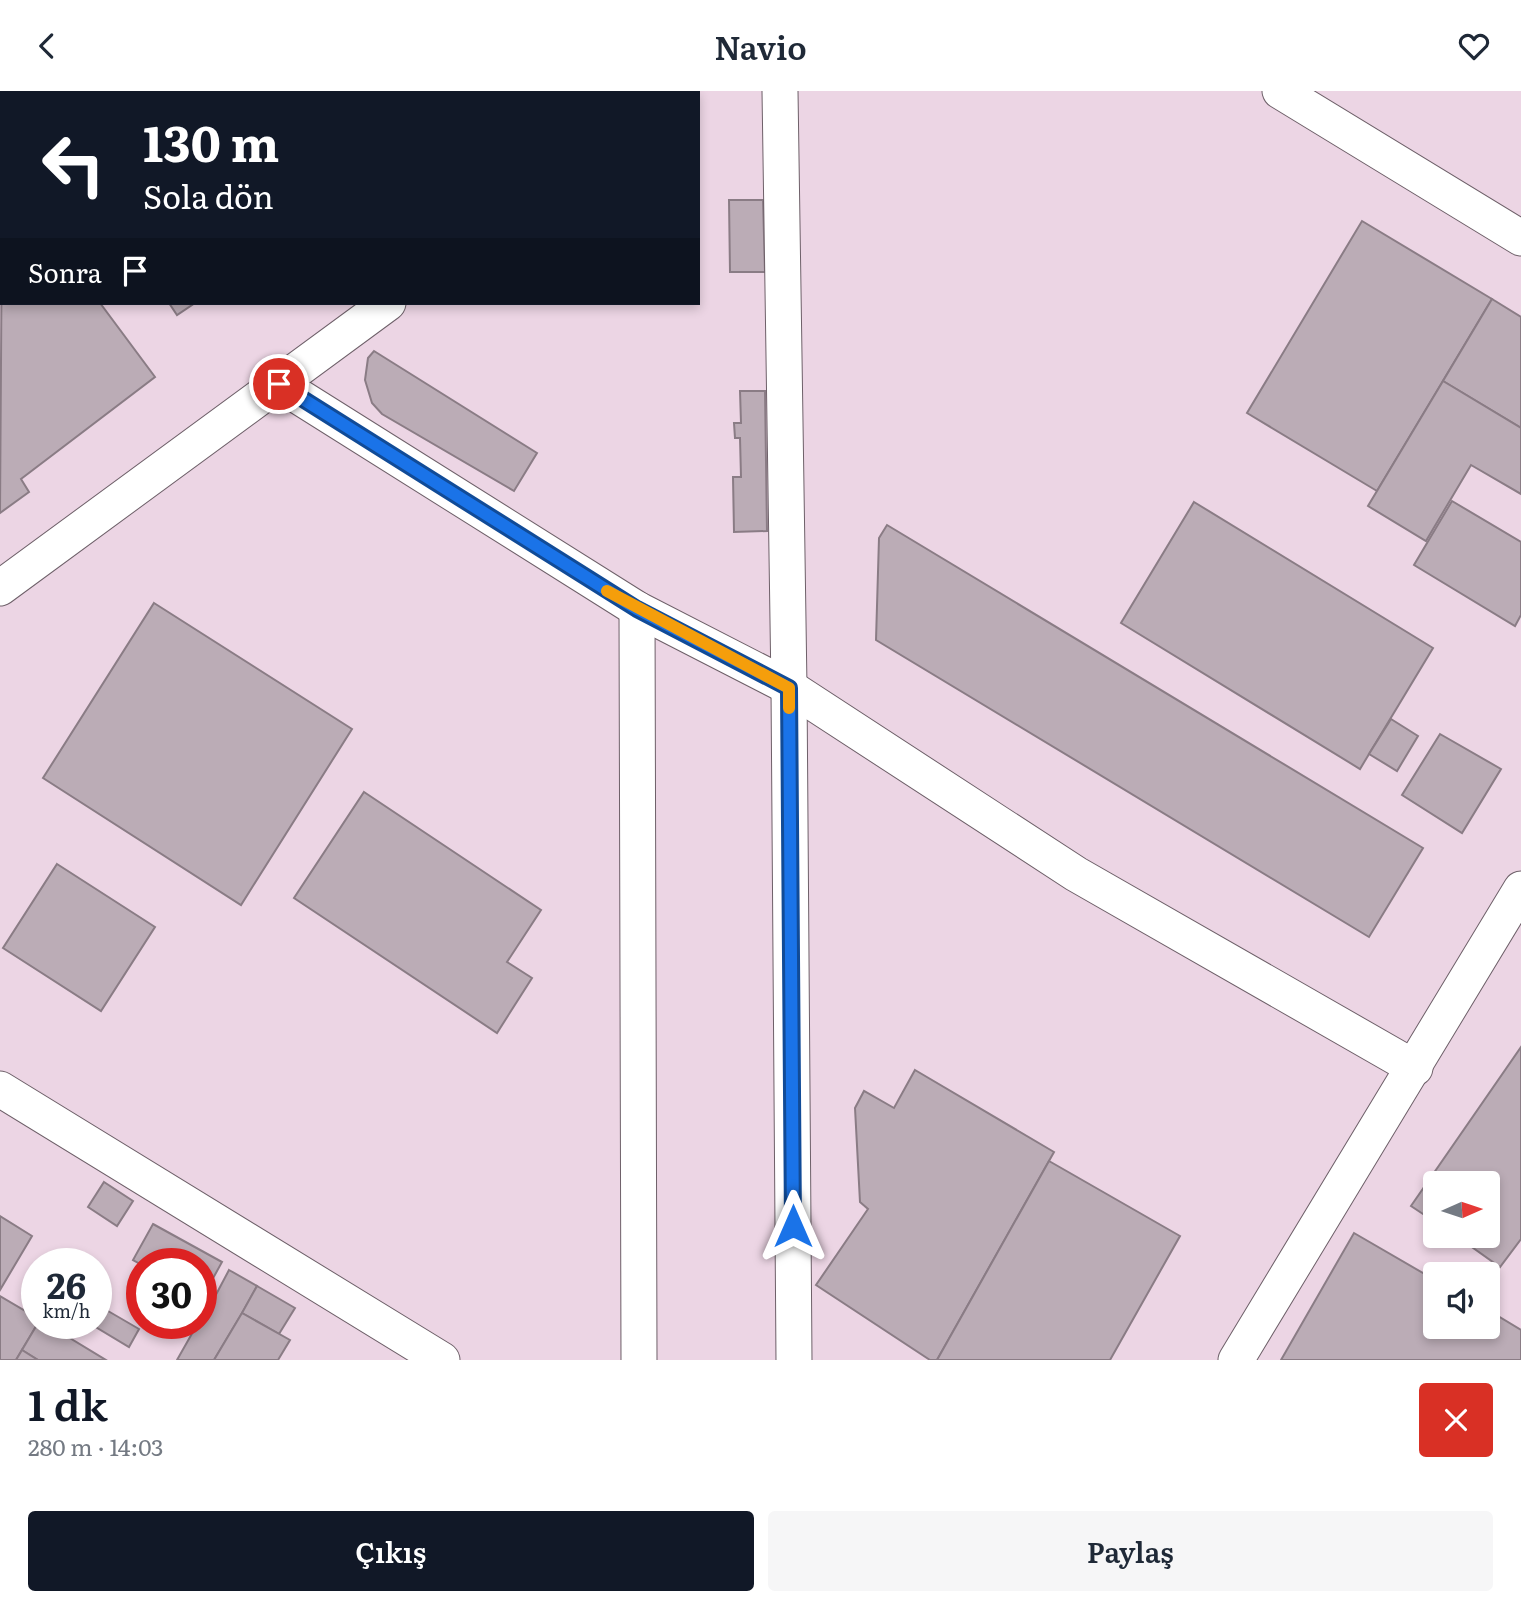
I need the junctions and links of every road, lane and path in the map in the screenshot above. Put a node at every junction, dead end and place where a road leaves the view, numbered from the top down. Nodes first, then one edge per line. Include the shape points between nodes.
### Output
1 (780, 91) edge
2 (1280, 91) edge
3 (1521, 238) edge
4 (385, 305) edge
5 (279, 384) junction
6 (0, 589) edge
7 (637, 609) junction
8 (789, 688) junction
9 (1521, 889) edge
10 (1415, 1068) junction
11 (0, 1089) edge
12 (442, 1360) edge
13 (639, 1360) edge
14 (794, 1360) edge
15 (1236, 1360) edge

1 - 8 street
2 - 3 street
4 - 5 street
5 - 6 street
5 - 7 street
7 - 8 street
7 - 13 street
8 - 10 street via 1076,874
8 - 14 street
9 - 10 street
10 - 15 street
11 - 12 street

